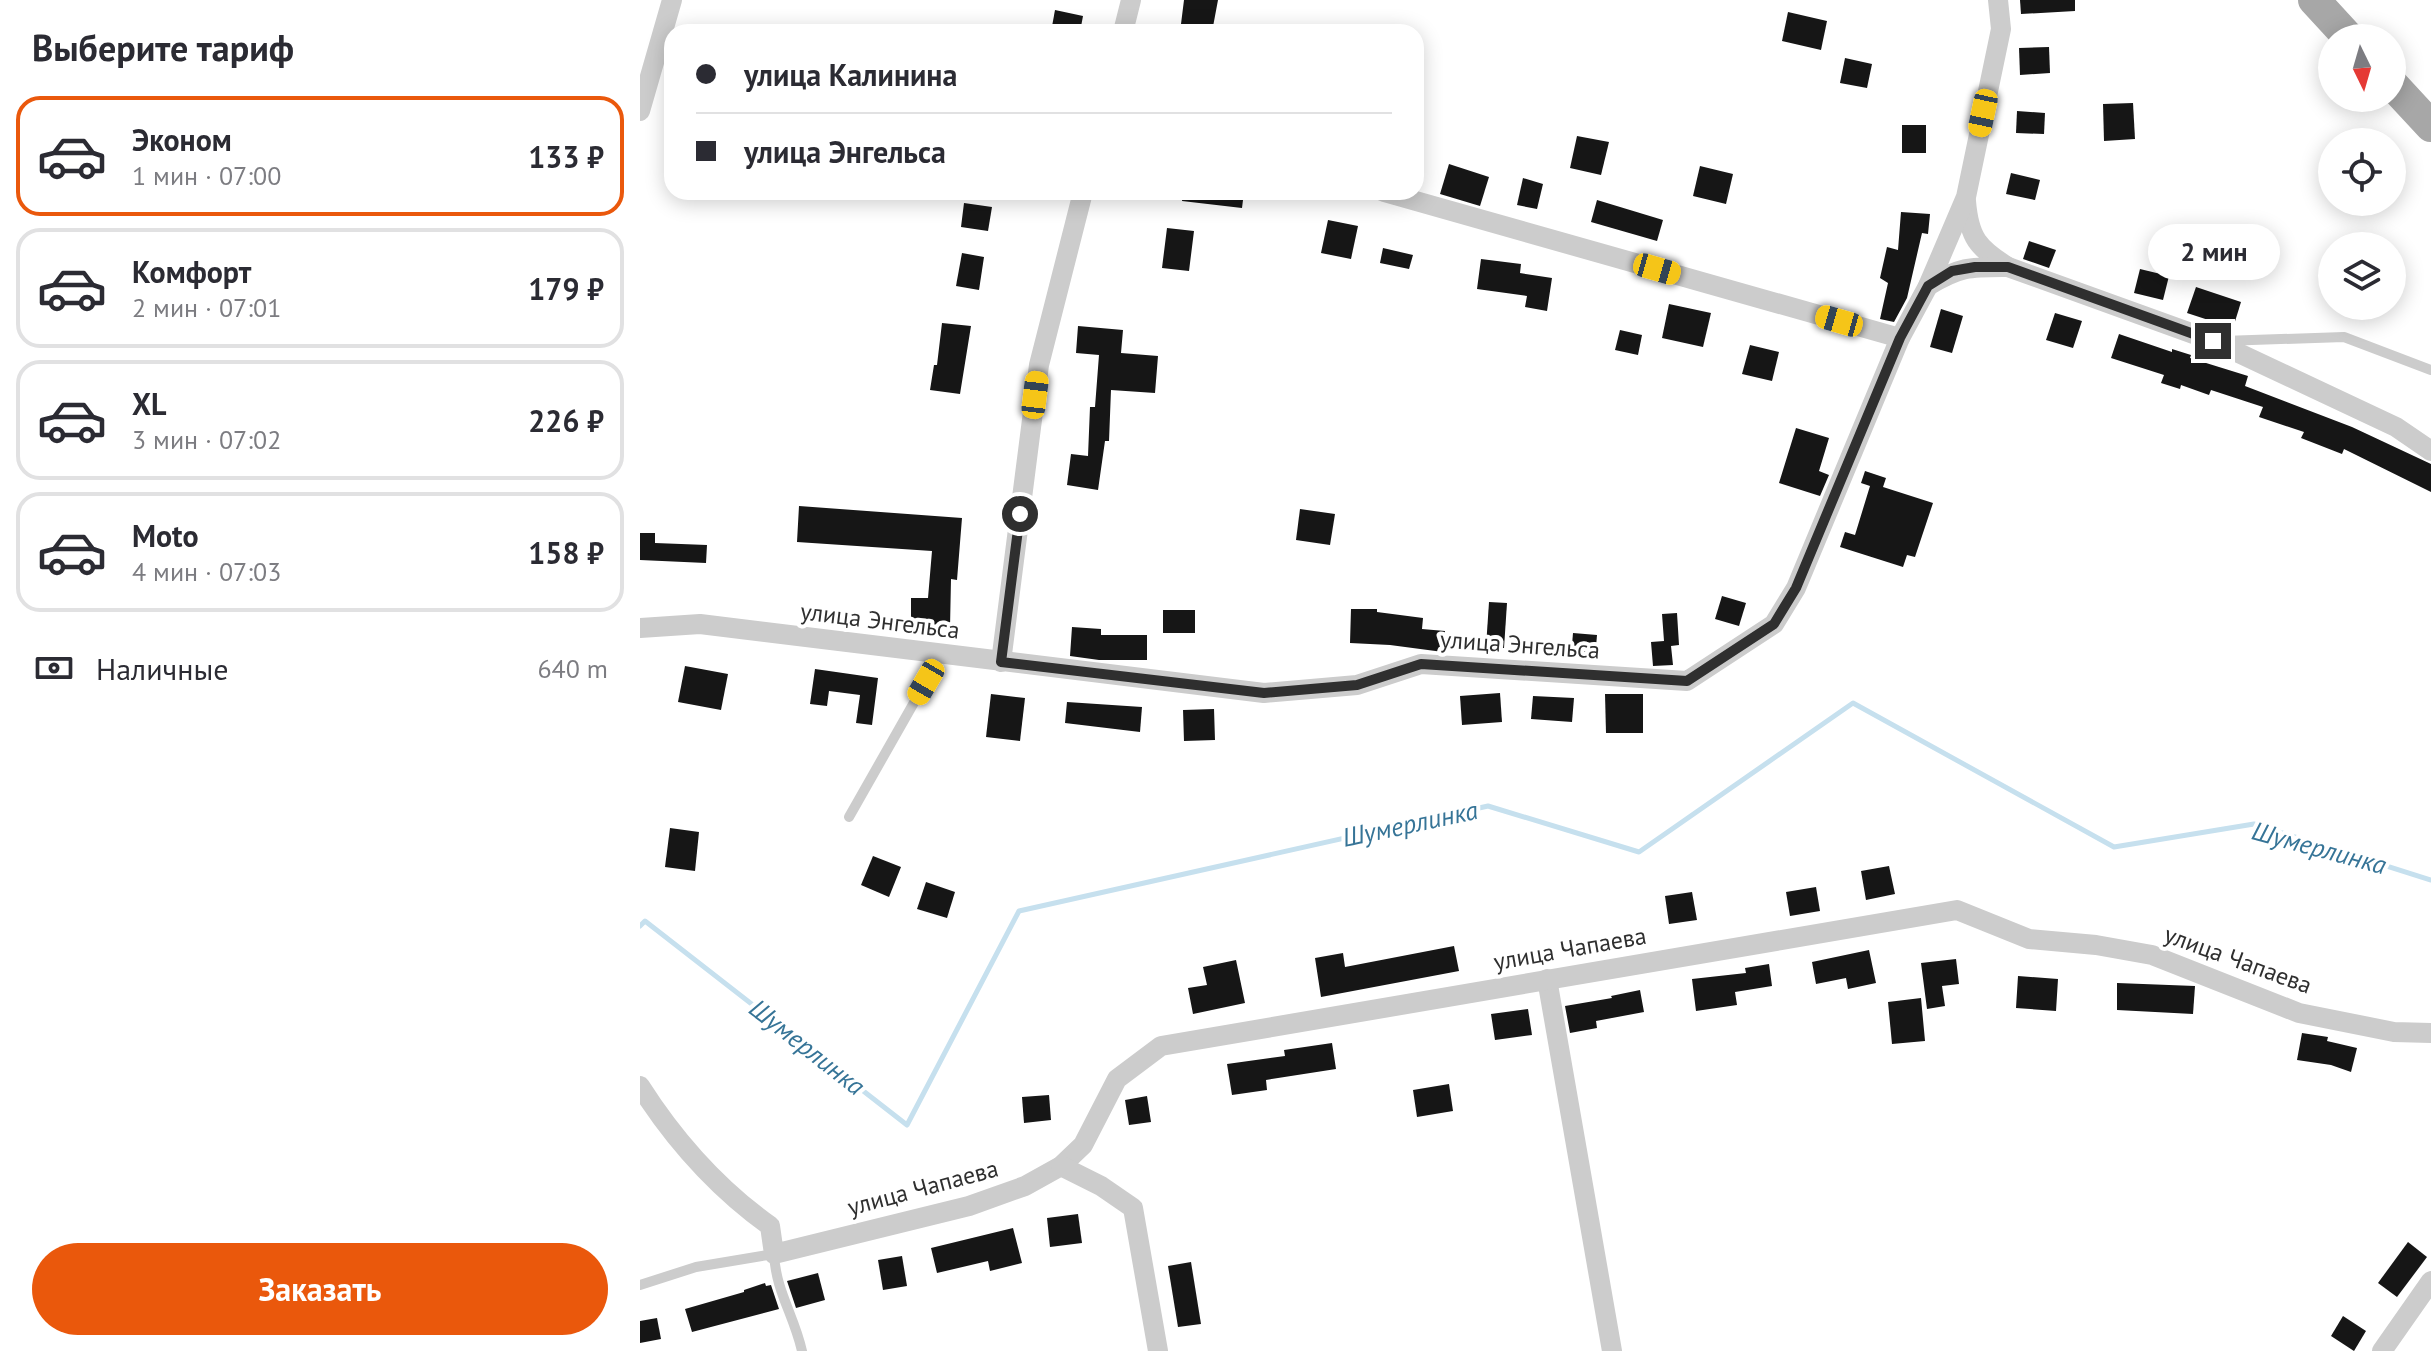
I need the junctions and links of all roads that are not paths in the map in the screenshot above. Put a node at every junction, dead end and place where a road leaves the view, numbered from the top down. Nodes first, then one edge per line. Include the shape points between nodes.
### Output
1 (672, 0) edge
2 (1131, 0) edge
3 (1998, 0) edge
4 (2314, 0) edge
5 (665, 24) edge
6 (1125, 24) edge
7 (2336, 24) edge
8 (664, 28) edge
9 (2406, 99) edge
10 (640, 111) edge
11 (2431, 126) edge
12 (1966, 197) junction
13 (1081, 200) edge
14 (1412, 200) edge
15 (2008, 267) junction
16 (1928, 286) junction
17 (1900, 338) junction
18 (2213, 341) junction
19 (2431, 370) edge
20 (2431, 451) edge
21 (640, 628) edge
22 (941, 655) junction
23 (1001, 662) junction
24 (849, 817) dead end
25 (1547, 979) junction
26 (2431, 1033) edge
27 (640, 1086) edge
28 (649, 1110) edge
29 (1061, 1166) junction
30 (774, 1254) junction
31 (2431, 1281) edge
32 (640, 1285) edge
33 (802, 1351) edge
34 (1158, 1351) edge
35 (1612, 1351) edge
36 (2382, 1351) edge

1 - 5 street
2 - 6 street
3 - 12 street, улица Энгельса via 2001,29
4 - 7 main road
8 - 10 street
9 - 11 main road
12 - 15 street via 1972,236 1985,253
12 - 16 street, улица Энгельса
13 - 23 street via 1039,365
14 - 17 street
15 - 16 street via 1952,271
15 - 18 street
16 - 17 street, улица Энгельса
17 - 23 street, улица Энгельса via 1796,588 1774,624 1687,681 1421,664 1357,685 1264,693
18 - 19 lane via 2344,337
18 - 20 street via 2396,427
21 - 22 street, улица Энгельса via 700,624
22 - 23 street, улица Энгельса
22 - 24 lane
25 - 26 street, улица Чапаева via 1957,910 2029,939 2152,955 2299,1013 2394,1032
25 - 29 street, улица Чапаева via 1161,1046 1117,1079 1083,1145
25 - 35 street
27 - 28 street
28 - 30 street via 743,1207 770,1226
29 - 30 street, улица Чапаева via 969,1206
29 - 34 street via 1133,1208
30 - 32 lane via 696,1267
30 - 33 lane via 776,1278
31 - 36 street

